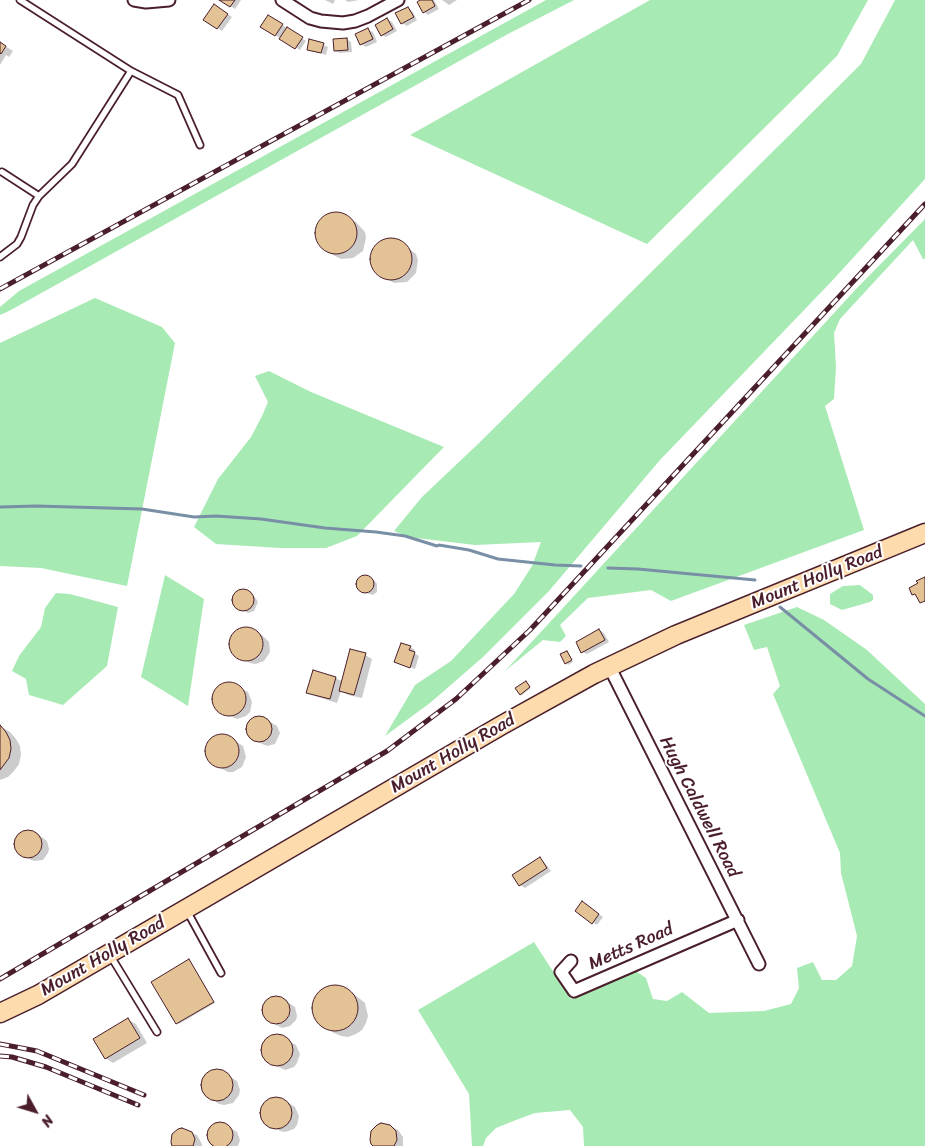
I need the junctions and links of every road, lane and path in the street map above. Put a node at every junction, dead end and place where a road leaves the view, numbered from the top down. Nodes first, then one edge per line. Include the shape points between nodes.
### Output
1 (20, 0) edge
2 (134, 0) edge
3 (282, 0) edge
4 (398, 0) edge
5 (163, 1) edge
6 (131, 71) junction
7 (200, 145) dead end
8 (2, 172) dead end
9 (39, 196) junction
10 (0, 257) edge
11 (925, 533) edge
12 (609, 666) junction
13 (186, 909) junction
14 (738, 920) junction
15 (109, 954) junction
16 (570, 961) dead end
17 (759, 964) dead end
18 (221, 973) dead end
19 (0, 1013) edge
20 (156, 1032) dead end

1 - 6 lane
2 - 5 street
3 - 4 street via 310,18 343,23 368,16
6 - 7 lane via 178,95
6 - 9 lane via 72,164
8 - 9 lane
9 - 10 lane via 17,244
11 - 12 main road, Mount Holly Road via 676,635
12 - 13 main road, Mount Holly Road
12 - 14 street, Hugh Caldwell Road
13 - 15 main road, Mount Holly Road
13 - 18 lane
14 - 16 street, Metts Road via 574,991 561,972
14 - 17 street, Hugh Caldwell Road
15 - 19 main road, Mount Holly Road via 38,996
15 - 20 lane

